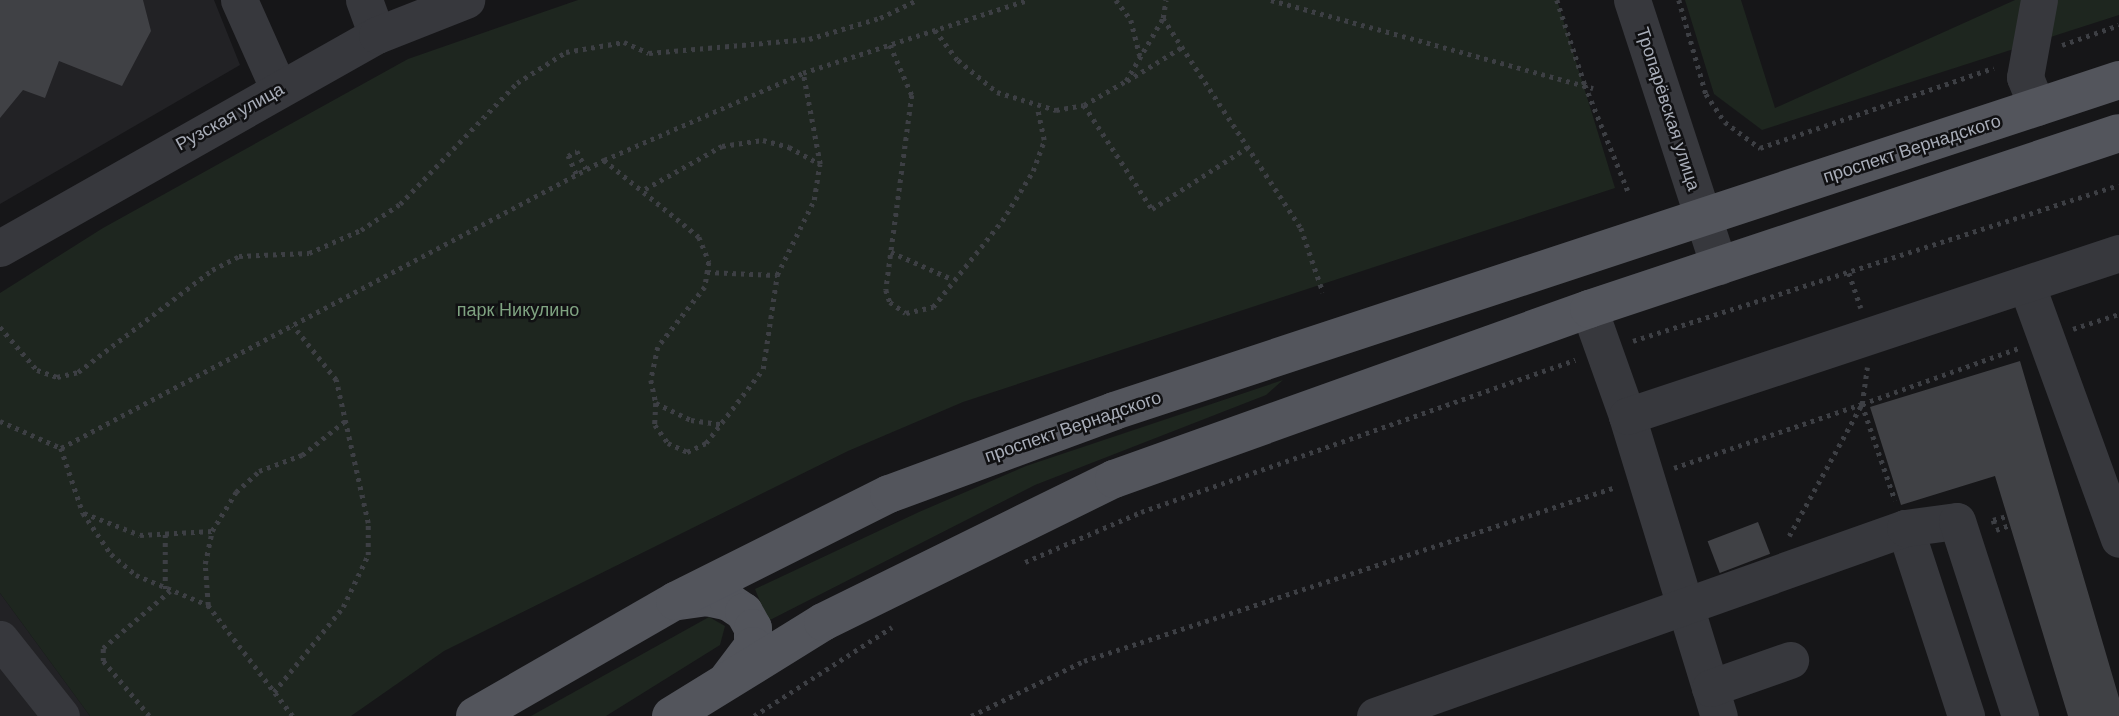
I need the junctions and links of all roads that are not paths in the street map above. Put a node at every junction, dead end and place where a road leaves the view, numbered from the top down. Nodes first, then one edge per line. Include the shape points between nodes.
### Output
1 (239, 0) edge
2 (364, 0) edge
3 (467, 0) edge
4 (1632, 0) edge
5 (2039, 0) edge
6 (413, 10) edge
7 (377, 35) junction
8 (2119, 80) edge
9 (279, 90) junction
10 (2037, 107) junction
11 (2119, 133) edge
12 (1704, 219) junction
13 (0, 248) edge
14 (2119, 253) edge
15 (1719, 266) junction
16 (2027, 286) junction
17 (1589, 309) junction
18 (1627, 416) junction
19 (2110, 480) edge
20 (1905, 528) junction
21 (2119, 540) edge
22 (675, 601) junction
23 (1687, 608) junction
24 (0, 639) edge
25 (1790, 660) dead end
26 (724, 683) junction
27 (1715, 702) edge
28 (54, 713) edge
29 (475, 716) edge
30 (671, 716) edge
31 (1375, 716) edge
32 (1966, 716) edge
33 (2020, 716) edge

1 - 9 street
2 - 7 street
3 - 6 street, Рузская улица
4 - 12 street, Тропарёвская улица
5 - 10 street via 2025,77
6 - 7 street, Рузская улица
7 - 9 street, Рузская улица
8 - 10 main road, проспект Вернадского
9 - 13 street, Рузская улица
10 - 12 main road, проспект Вернадского
11 - 15 main road
12 - 15 street
12 - 22 main road, проспект Вернадского via 1021,444 888,494
14 - 16 street
15 - 17 main road
16 - 18 street
16 - 19 street
17 - 18 street
17 - 26 main road via 1114,479 835,616
18 - 23 street
19 - 21 street
20 - 23 street
20 - 32 street
20 - 33 street via 1957,521
22 - 26 main road via 706,597 729,602 744,612 753,628 753,646
22 - 29 main road, проспект Вернадского
23 - 27 street
23 - 31 street
24 - 28 street
25 - 27 street
26 - 30 main road

